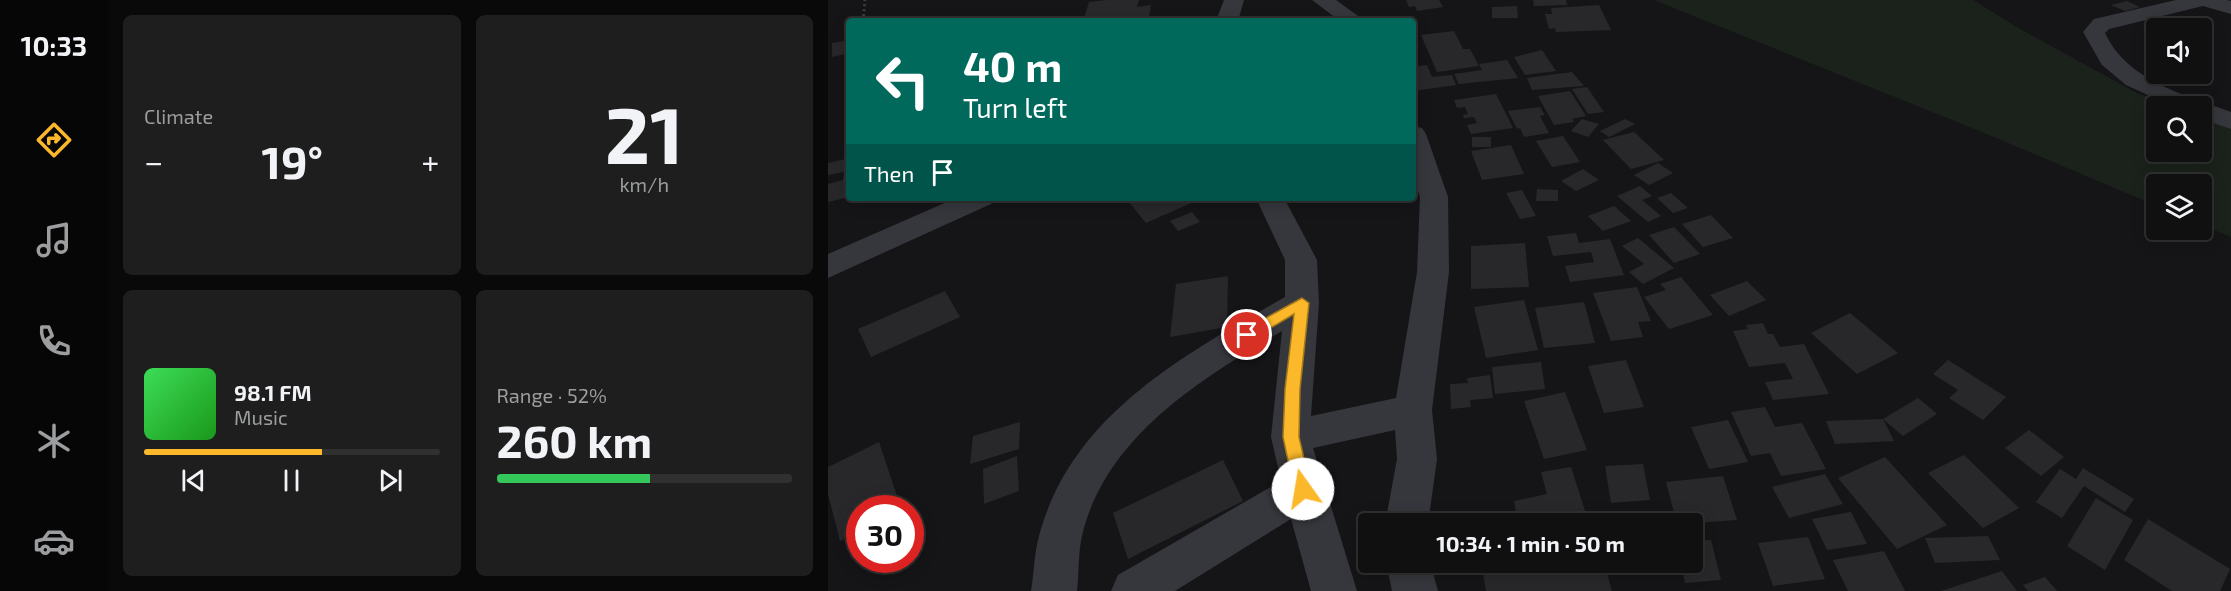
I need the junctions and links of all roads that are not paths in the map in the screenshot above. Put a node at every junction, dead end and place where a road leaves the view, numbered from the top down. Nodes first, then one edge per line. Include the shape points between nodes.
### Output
1 (1234, 0) edge
2 (1322, 0) edge
3 (2200, 0) edge
4 (2206, 0) edge
5 (2231, 8) edge
6 (1353, 12) edge
7 (1228, 18) edge
8 (2167, 96) edge
9 (2212, 114) edge
10 (2231, 121) edge
11 (1416, 143) edge
12 (974, 201) edge
13 (1272, 201) edge
14 (828, 267) edge
15 (1302, 303) junction
16 (1413, 410) junction
17 (1291, 437) junction
18 (1303, 489) junction
19 (1408, 513) edge
20 (1411, 573) edge
21 (1054, 591) edge
22 (1134, 591) edge
23 (1334, 591) edge
24 (1415, 591) edge

1 - 7 street
2 - 6 street
3 - 8 street via 2102,24 2094,32 2101,52 2125,75
4 - 5 street
9 - 10 street
11 - 16 street via 1434,208 1433,272
12 - 14 street
13 - 15 street via 1301,260
15 - 17 street
15 - 21 street via 1210,357 1149,400 1115,431 1065,516
16 - 17 street
16 - 19 street via 1417,459
17 - 18 street
18 - 22 street
18 - 23 street
20 - 24 street

